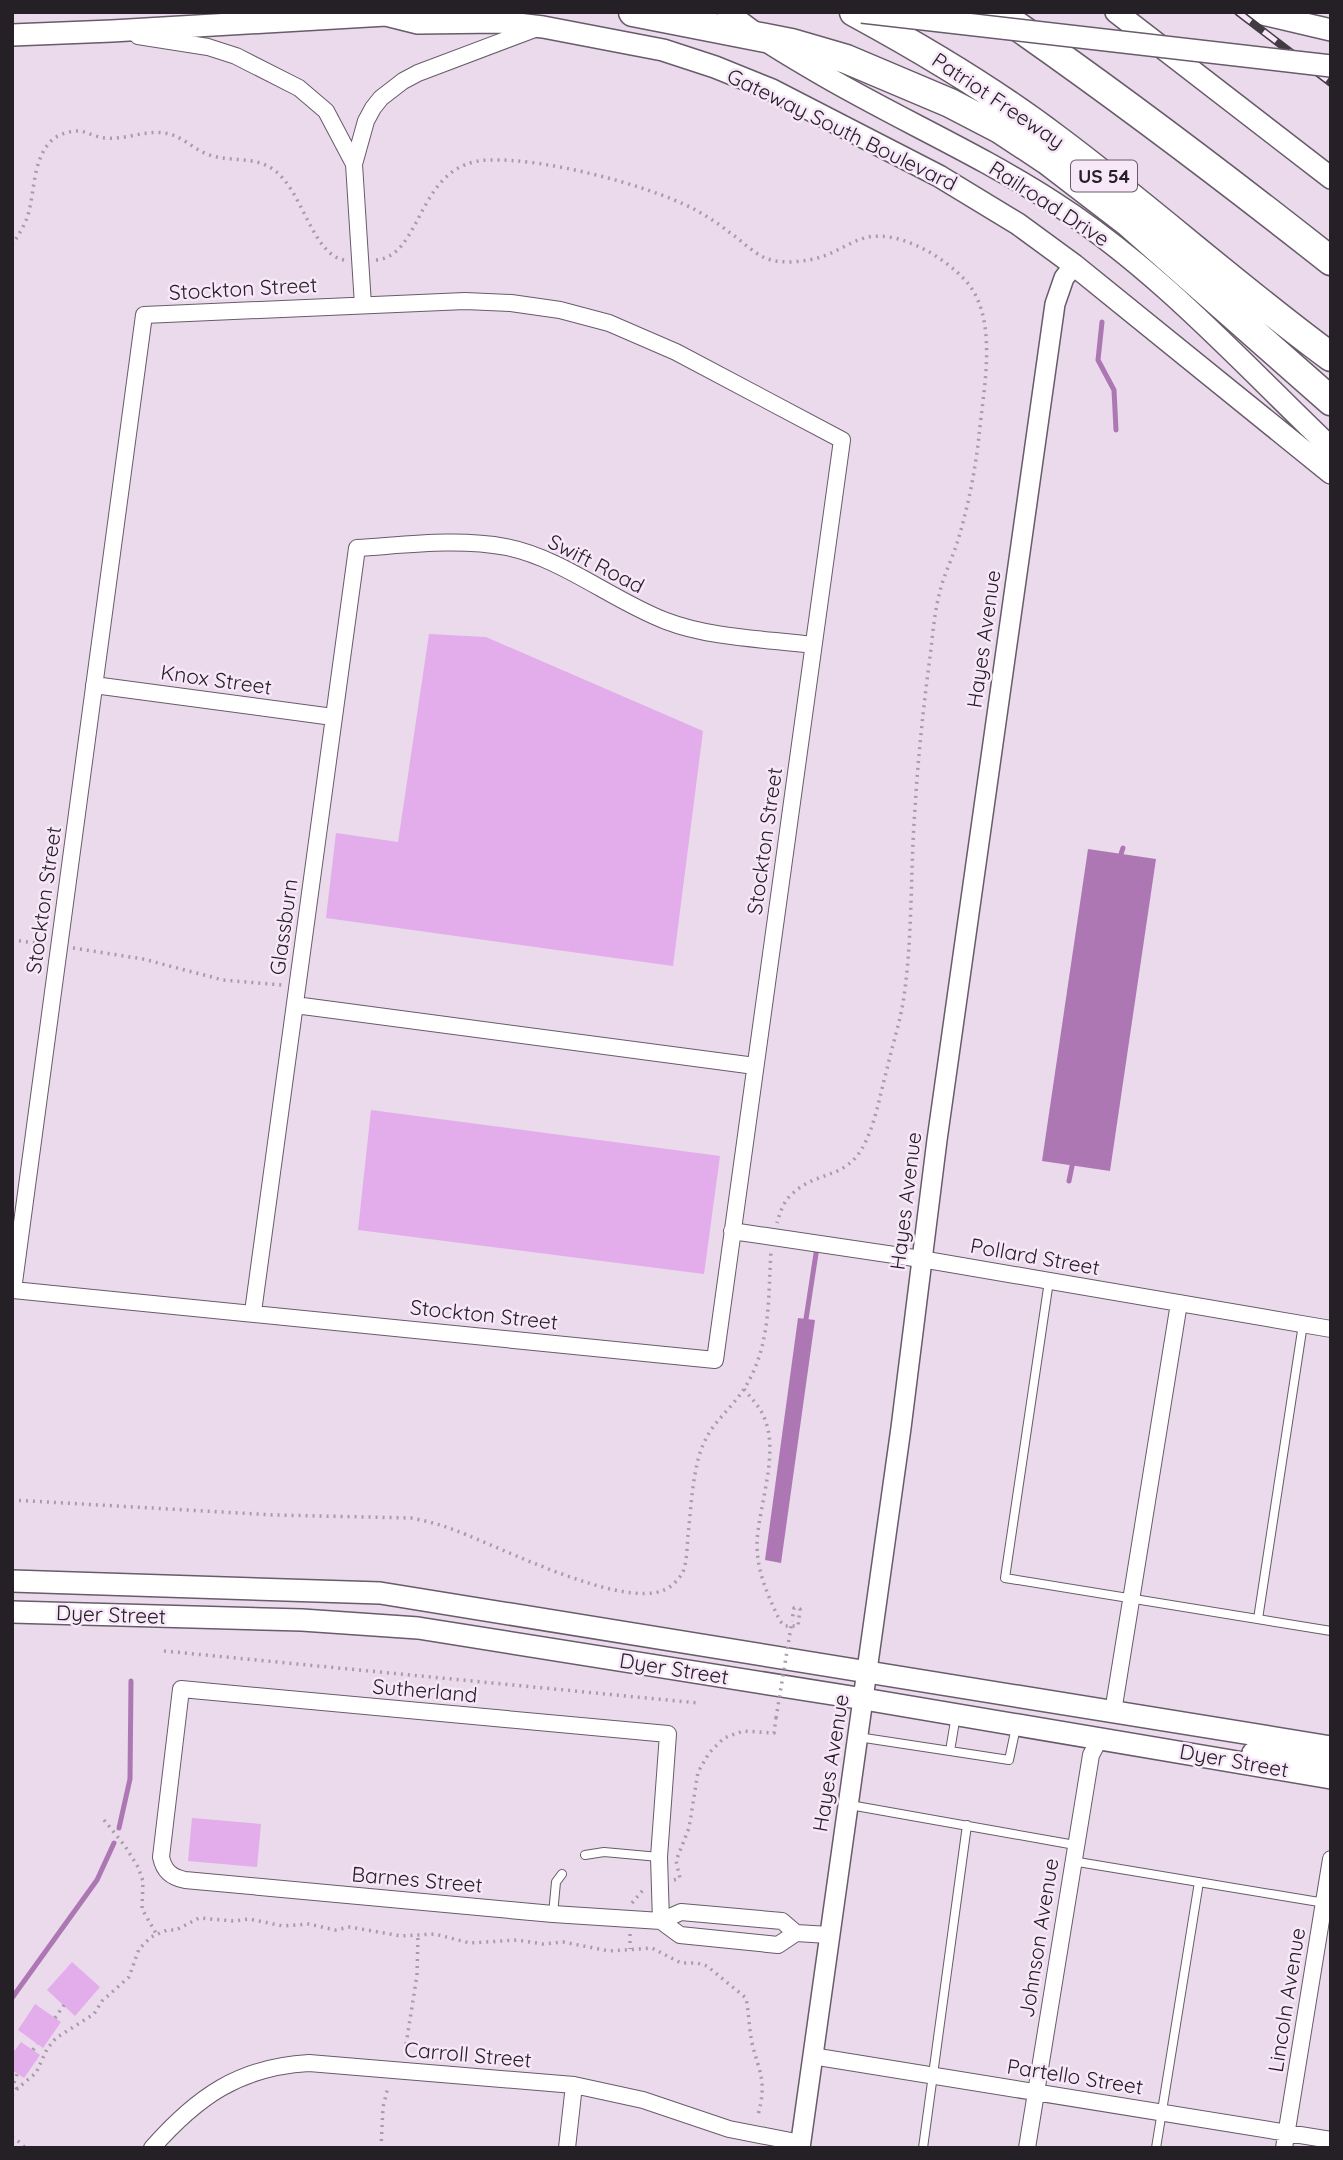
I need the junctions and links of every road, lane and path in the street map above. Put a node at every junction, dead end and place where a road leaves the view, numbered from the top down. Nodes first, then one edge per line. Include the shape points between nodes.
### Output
1 (633, 12) edge
2 (728, 12) edge
3 (854, 12) edge
4 (862, 12) edge
5 (997, 12) edge
6 (1116, 12) edge
7 (1254, 12) edge
8 (388, 13) edge
9 (542, 27) junction
10 (1331, 30) edge
11 (112, 31) junction
12 (12, 35) edge
13 (1331, 66) edge
14 (354, 164) junction
15 (1331, 178) edge
16 (12, 244) edge
17 (360, 261) junction
18 (1331, 261) edge
19 (1074, 265) junction
20 (363, 305) junction
21 (1293, 330) junction
22 (1331, 357) edge
23 (1331, 370) edge
24 (1331, 401) edge
25 (1331, 449) edge
26 (1331, 473) edge
27 (357, 548) joint
28 (813, 645) junction
29 (94, 685) junction
30 (333, 717) junction
31 (12, 940) edge
32 (59, 945) junction
33 (297, 987) junction
34 (295, 1005) junction
35 (755, 1066) junction
36 (732, 1231) junction
37 (772, 1237) junction
38 (921, 1259) junction
39 (1049, 1281) junction
40 (1179, 1303) junction
41 (253, 1312) junction
42 (1303, 1324) junction
43 (1331, 1328) edge
44 (744, 1389) junction
45 (12, 1500) edge
46 (12, 1581) edge
47 (1131, 1599) junction
48 (12, 1612) edge
49 (1258, 1619) junction
50 (1331, 1631) edge
51 (164, 1651) dead end
52 (867, 1671) junction
53 (864, 1699) junction
54 (698, 1703) dead end
55 (1113, 1712) junction
56 (956, 1714) junction
57 (1016, 1724) junction
58 (858, 1737) junction
59 (1100, 1738) junction
60 (1331, 1747) edge
61 (950, 1751) junction
62 (1206, 1756) junction
63 (1331, 1763) edge
64 (1331, 1778) edge
65 (847, 1804) junction
66 (104, 1820) dead end
67 (967, 1825) junction
68 (1074, 1853) junction
69 (585, 1855) dead end
70 (659, 1857) junction
71 (1331, 1859) edge
72 (562, 1874) dead end
73 (170, 1875) joint
74 (1199, 1882) junction
75 (661, 1884) junction
76 (1327, 1903) edge
77 (553, 1913) junction
78 (629, 1918) junction
79 (661, 1921) junction
80 (796, 1933) junction
81 (157, 1934) junction
82 (418, 1935) junction
83 (829, 1935) junction
84 (630, 1949) junction
85 (64, 2005) dead end
86 (55, 2018) dead end
87 (37, 2043) dead end
88 (33, 2050) dead end
89 (405, 2051) dead end
90 (812, 2056) junction
91 (18, 2074) dead end
92 (933, 2075) junction
93 (574, 2085) junction
94 (388, 2087) dead end
95 (17, 2089) junction
96 (1036, 2092) junction
97 (12, 2095) edge
98 (1161, 2112) junction
99 (758, 2115) dead end
100 (12, 2137) edge
101 (1285, 2140) edge
102 (1331, 2140) edge
103 (800, 2146) edge
104 (24, 2148) edge
105 (152, 2148) edge
106 (381, 2148) edge
107 (567, 2148) edge
108 (923, 2148) edge
109 (1027, 2148) edge
110 (1156, 2148) edge

1 - 24 highway via 790,43 846,59 1000,129 1129,223
2 - 25 main road, Railroad Drive via 790,56 970,153 1095,230 1166,290
3 - 21 highway, Patriot Freeway / US 54 via 903,38 1056,138
4 - 13 main road, bridge
5 - 18 highway via 1086,73
6 - 15 main road
7 - 10 main road
8 - 9 main road, Gateway South Boulevard via 418,23 500,22
8 - 11 main road, Gateway South Boulevard
9 - 14 street via 402,81 373,108
9 - 19 main road, Gateway South Boulevard via 663,50 772,90 972,195
11 - 12 main road, Gateway South Boulevard
11 - 14 street via 208,47 299,88 326,111
14 - 17 street
16 - 17 path via 26,222 38,162 52,139 77,131 105,138 164,133 208,155 249,159 274,170 298,198 324,248 341,260
17 - 20 street
17 - 37 path via 386,259 400,250 428,198 454,172 483,160 510,160 603,177 675,201 776,261 821,257 863,238 901,240 939,259 966,281 977,298 986,335 978,442 972,485 938,601 930,652 902,1005 877,1108 860,1153 848,1166 789,1196
19 - 26 main road, Gateway South Boulevard
19 - 38 street, Hayes Avenue via 1055,304
20 - 28 street, Stockton Street via 485,301 582,315 651,340 842,440
20 - 29 street, Stockton Street via 144,315
21 - 22 highway, Patriot Freeway / US 54
21 - 23 highway
27 - 28 street, Swift Road via 450,543 506,547 543,559 683,627
27 - 30 street, Glassburn
28 - 35 street, Stockton Street
29 - 30 street, Knox Street
29 - 32 street, Stockton Street
30 - 33 street, Glassburn
31 - 32 path
32 - 33 path via 143,959 223,980
32 - 41 street, Stockton Street via 13,1290
33 - 34 street, Glassburn
34 - 35 street
34 - 41 street, Glassburn
35 - 36 street, Stockton Street
36 - 37 street, Pollard Street
36 - 41 street, Stockton Street via 715,1360
37 - 38 street, Pollard Street
37 - 44 path via 765,1344
38 - 39 street, Pollard Street
38 - 52 street, Hayes Avenue
39 - 40 street, Pollard Street
39 - 47 lane via 1006,1578
40 - 42 street, Pollard Street
40 - 47 street
42 - 43 street, Pollard Street
42 - 49 lane
44 - 45 path via 714,1424 700,1453 682,1573 668,1588 656,1592 605,1588 533,1564 458,1531 411,1518
44 - 75 path, bridge via 765,1418 769,1439 757,1543 759,1572 780,1621 786,1626 797,1626 800,1609 794,1608 774,1733 743,1731 724,1738 709,1753 698,1772 690,1828 676,1861 680,1878
46 - 52 main road, Dyer Street via 380,1593
47 - 49 lane
47 - 55 street
48 - 53 main road, Dyer Street via 405,1627
49 - 50 lane
51 - 54 path
52 - 53 street, Hayes Avenue
52 - 55 main road, Dyer Street
53 - 56 main road, Dyer Street
53 - 58 street, Hayes Avenue
55 - 60 main road, Dyer Street
56 - 57 main road, Dyer Street
56 - 61 lane
57 - 59 main road, Dyer Street
57 - 61 lane via 1009,1760
58 - 61 lane
58 - 65 street, Hayes Avenue
59 - 62 main road, Dyer Street
59 - 68 street, Johnson Avenue via 1091,1755
62 - 63 main road via 1276,1754
62 - 64 main road, Dyer Street
65 - 67 lane
65 - 83 street, Hayes Avenue
66 - 81 path via 138,1867 144,1881 142,1909
67 - 68 lane
67 - 92 lane
68 - 74 lane
68 - 96 street, Johnson Avenue
69 - 70 lane via 604,1852
70 - 73 street, Sutherland via 668,1734 181,1689 161,1857
70 - 75 street, Sutherland
71 - 76 street, Lincoln Avenue
72 - 77 lane via 556,1882
73 - 77 street, Barnes Street
74 - 76 lane
74 - 98 lane
75 - 78 path via 646,1888 629,1906
75 - 79 street, Sutherland
76 - 101 street, Lincoln Avenue
77 - 78 street, Barnes Street
78 - 79 street, Barnes Street
78 - 84 path
79 - 80 street, Barnes Street via 681,1912 706,1914 782,1921
79 - 80 street, Barnes Street via 680,1935 778,1945
80 - 83 street, Barnes Street
81 - 82 path via 199,1918
81 - 95 path via 139,1949 128,1978 94,2014 56,2038 36,2073
82 - 84 path via 435,1934 470,1943 517,1940 609,1951
82 - 89 path
83 - 90 street, Hayes Avenue
84 - 99 path via 652,1948 681,1963 707,1966 746,1998 752,2043 762,2073
85 - 86 path
87 - 88 path
90 - 92 street, Partello Street
90 - 103 street, Hayes Avenue
91 - 95 path
92 - 96 street, Partello Street
92 - 108 lane
93 - 103 street, Carroll Street
93 - 105 street, Carroll Street via 326,2064 278,2066 247,2075 208,2095
93 - 107 street
94 - 106 path
95 - 97 path
96 - 98 street, Partello Street
96 - 109 street, Johnson Avenue
98 - 101 street, Partello Street
98 - 110 lane
100 - 104 path
101 - 102 street, Partello Street

